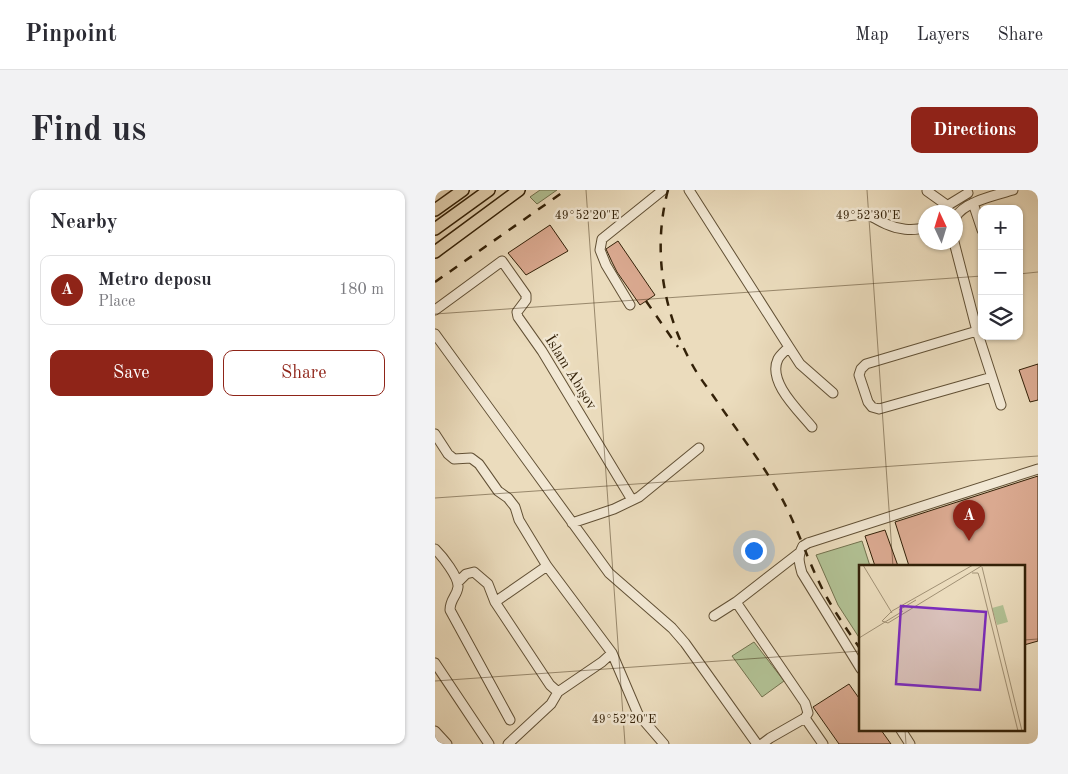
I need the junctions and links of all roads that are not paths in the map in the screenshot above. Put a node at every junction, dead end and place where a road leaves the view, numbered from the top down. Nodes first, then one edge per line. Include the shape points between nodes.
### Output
1 (463, 190) edge
2 (489, 190) edge
3 (519, 190) edge
4 (663, 190) edge
5 (689, 190) edge
6 (1013, 190) edge
7 (927, 191) edge
8 (971, 191) edge
9 (973, 203) junction
10 (941, 205) edge
11 (953, 205) edge
12 (963, 209) edge
13 (435, 210) edge
14 (847, 216) dead end
15 (978, 218) edge
16 (435, 229) edge
17 (918, 229) edge
18 (956, 250) edge
19 (435, 252) edge
20 (630, 305) dead end
21 (435, 310) edge
22 (977, 331) junction
23 (435, 334) edge
24 (789, 347) junction
25 (992, 377) junction
26 (833, 393) dead end
27 (1001, 405) dead end
28 (812, 427) dead end
29 (435, 434) edge
30 (699, 448) dead end
31 (1038, 469) edge
32 (632, 500) junction
33 (572, 523) junction
34 (804, 548) junction
35 (435, 549) edge
36 (547, 566) junction
37 (458, 582) junction
38 (495, 602) junction
39 (736, 602) junction
40 (714, 616) dead end
41 (612, 653) junction
42 (435, 663) edge
43 (859, 666) edge
44 (558, 692) junction
45 (805, 718) junction
46 (509, 720) dead end
47 (435, 731) edge
48 (902, 732) edge
49 (447, 744) edge
50 (489, 744) edge
51 (508, 744) edge
52 (664, 744) edge
53 (757, 744) edge
54 (762, 744) edge
55 (823, 744) edge
56 (909, 744) edge

1 - 13 main road
2 - 16 main road
3 - 19 main road
4 - 20 street via 602,239 600,250 606,265
5 - 24 street
6 - 9 street
7 - 10 street
8 - 11 street
9 - 12 street
9 - 15 street
14 - 17 street via 869,215 886,224
18 - 22 street
21 - 32 street, İslam Abışov via 502,261 525,295 526,300 517,312 518,318 542,351
22 - 25 street
22 - 25 street via 866,364 859,375 868,402 879,409
23 - 33 street
24 - 26 street via 800,364
24 - 28 street via 778,359 777,381
25 - 27 street
29 - 36 street via 448,454 454,459 471,458 479,464 498,492 508,498
30 - 32 street
31 - 34 street
32 - 33 street
33 - 53 street via 609,573 685,643
34 - 39 street
34 - 43 street via 799,561 802,573
35 - 37 street
36 - 38 street
36 - 41 street
37 - 38 street via 466,574 474,572 488,584
37 - 46 street via 450,610
38 - 44 street via 543,676
39 - 40 street
39 - 45 street via 805,703 808,713
41 - 44 street
41 - 52 street via 638,714
42 - 50 street
44 - 51 street via 551,704
45 - 54 street
45 - 55 street
47 - 49 street
48 - 56 street

